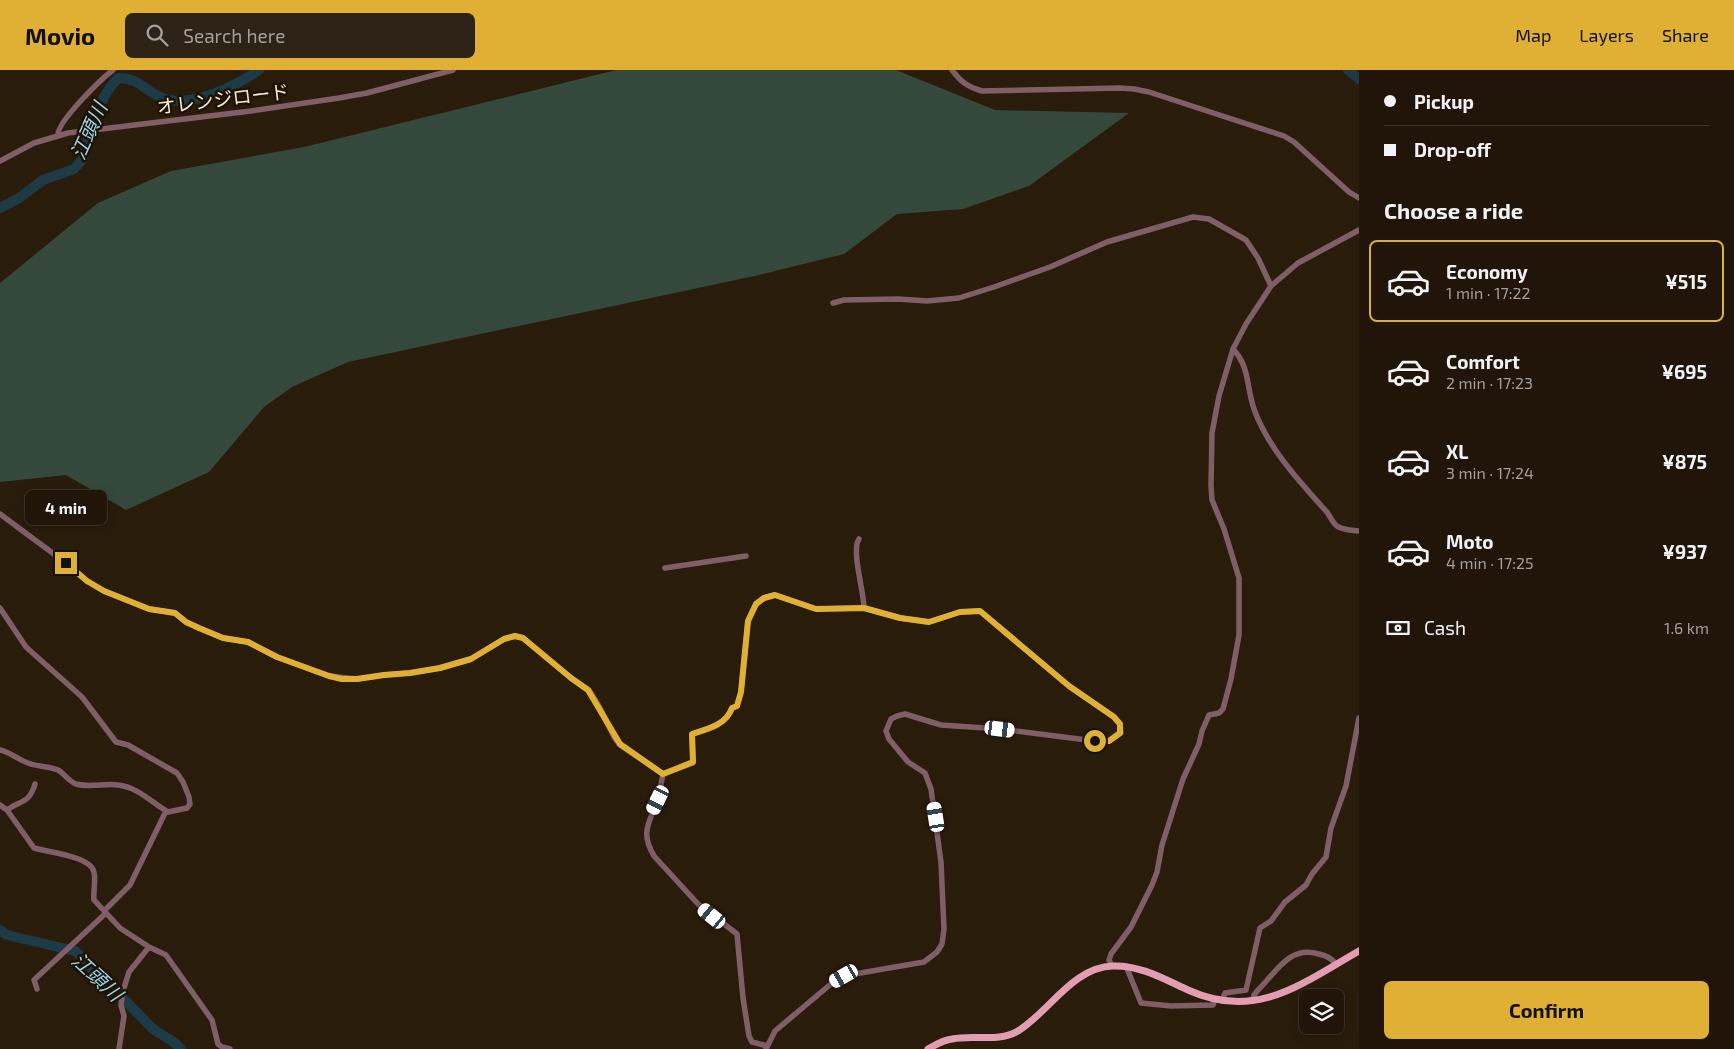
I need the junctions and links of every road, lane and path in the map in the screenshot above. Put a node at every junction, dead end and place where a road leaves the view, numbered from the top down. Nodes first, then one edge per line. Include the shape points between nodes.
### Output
1 (113, 70) edge
2 (454, 70) edge
3 (952, 70) edge
4 (58, 135) junction
5 (0, 162) edge
6 (1359, 198) edge
7 (1359, 230) edge
8 (1271, 286) junction
9 (833, 303) dead end
10 (1233, 349) junction
11 (0, 514) edge
12 (1359, 531) edge
13 (858, 539) dead end
14 (746, 556) dead end
15 (666, 568) dead end
16 (0, 608) edge
17 (864, 608) junction
18 (1359, 718) edge
19 (0, 750) edge
20 (663, 774) junction
21 (35, 784) dead end
22 (0, 805) edge
23 (7, 810) junction
24 (166, 811) junction
25 (105, 912) junction
26 (149, 947) junction
27 (1359, 951) edge
28 (1336, 964) junction
29 (1112, 966) junction
30 (1126, 966) junction
31 (37, 989) dead end
32 (1219, 1001) junction
33 (1253, 1001) junction
34 (767, 1048) edge
35 (119, 1049) edge
36 (230, 1049) edge
37 (928, 1049) edge

1 - 4 street via 71,112 57,131
2 - 4 street, オレンジロード via 340,98
3 - 6 street via 969,87 982,91 1120,88 1149,92 1284,136
4 - 5 street, オレンジロード via 34,143
7 - 8 street via 1298,263
8 - 9 street via 1246,240 1209,219 1193,217 1107,242 966,296 927,301 844,300
8 - 10 street
10 - 12 street via 1242,358 1257,416 1277,450 1338,528
10 - 29 street via 1214,415 1211,486 1212,500 1239,578 1236,653 1223,709 1209,715 1206,721 1183,779 1157,872 1131,927 1111,954
11 - 20 street via 104,591 149,609 175,613 186,622 223,638 248,642 277,657 329,676 357,679 440,668 471,659 504,639 523,638 588,690 620,744
13 - 17 street via 855,547
14 - 15 street
16 - 24 street via 26,647 82,697 116,742 128,745 177,773 190,804 176,812
17 - 20 street via 816,609 775,595 756,604 748,621 737,706 732,708 724,722 692,734 693,762
17 - 34 street via 929,622 960,612 980,611 1069,686 1114,717 1120,724 1120,733 1109,741 1095,741 941,724 905,714 891,719 886,731 889,739 908,762 926,773 931,789 941,862 942,944 924,962 844,976 832,983 775,1031
18 - 32 street via 1346,786 1331,828 1326,857 1306,885 1260,928 1246,990 1225,993
19 - 24 street via 29,764 59,771 75,783 93,787 115,784 131,788
20 - 34 street via 658,800 647,822 649,847 698,904 737,934 749,1036 752,1042
21 - 23 street via 25,802
22 - 23 street
23 - 25 street via 34,848 59,853 92,866 94,900
24 - 25 street via 130,884
25 - 26 street via 120,928
25 - 31 street via 34,980
26 - 35 street via 129,972 123,991 121,1005 124,1016
26 - 36 street via 166,955 176,967 212,1020 218,1044
27 - 28 main road
28 - 33 main road via 1284,993
28 - 33 street via 1331,958 1311,951 1293,954 1258,990
29 - 30 main road
29 - 37 main road via 1101,967 1081,977 1018,1031 1002,1038 952,1038
30 - 32 main road via 1140,968
30 - 32 street via 1141,1003 1213,1005
32 - 33 main road

